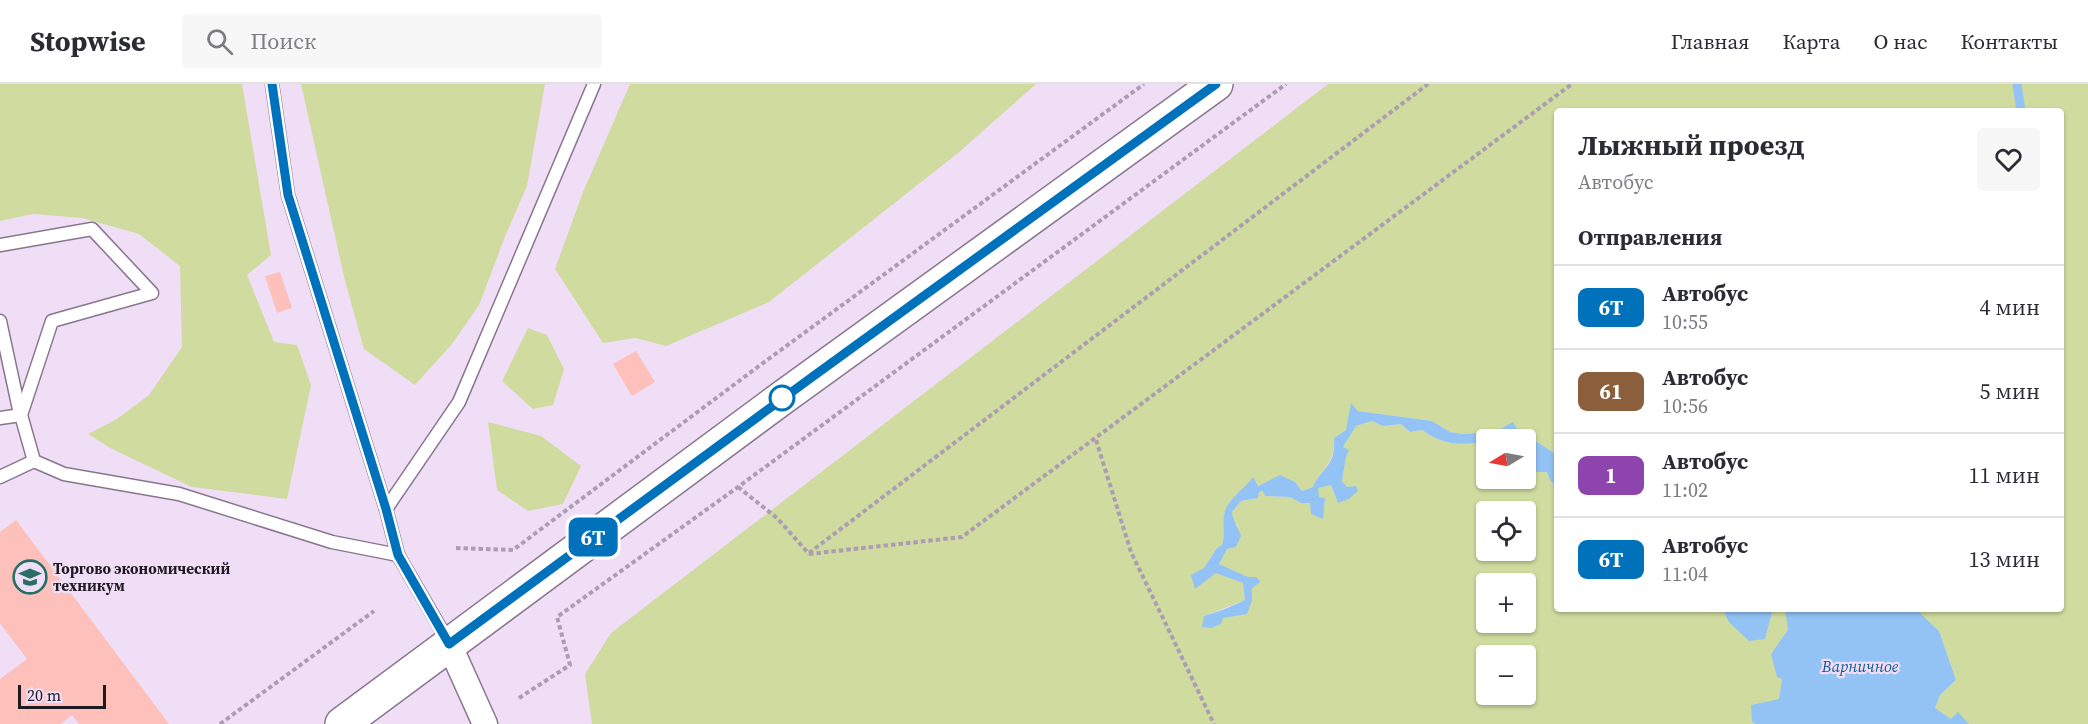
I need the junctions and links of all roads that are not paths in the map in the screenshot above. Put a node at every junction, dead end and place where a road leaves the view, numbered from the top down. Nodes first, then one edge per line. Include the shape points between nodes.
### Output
1 (272, 84) edge
2 (594, 84) edge
3 (1216, 84) edge
4 (0, 245) edge
5 (0, 321) edge
6 (21, 415) junction
7 (0, 418) edge
8 (34, 461) junction
9 (0, 477) edge
10 (386, 509) junction
11 (398, 555) junction
12 (449, 644) junction
13 (342, 724) edge
14 (485, 724) edge

1 - 10 lane via 288,195
2 - 10 lane via 459,402
3 - 12 street
4 - 6 lane via 92,229 152,293 52,321
5 - 6 lane
6 - 7 lane
6 - 8 lane
8 - 9 lane
8 - 11 lane via 64,474 179,494 332,542
10 - 11 lane
11 - 12 lane
12 - 13 street
12 - 14 street

